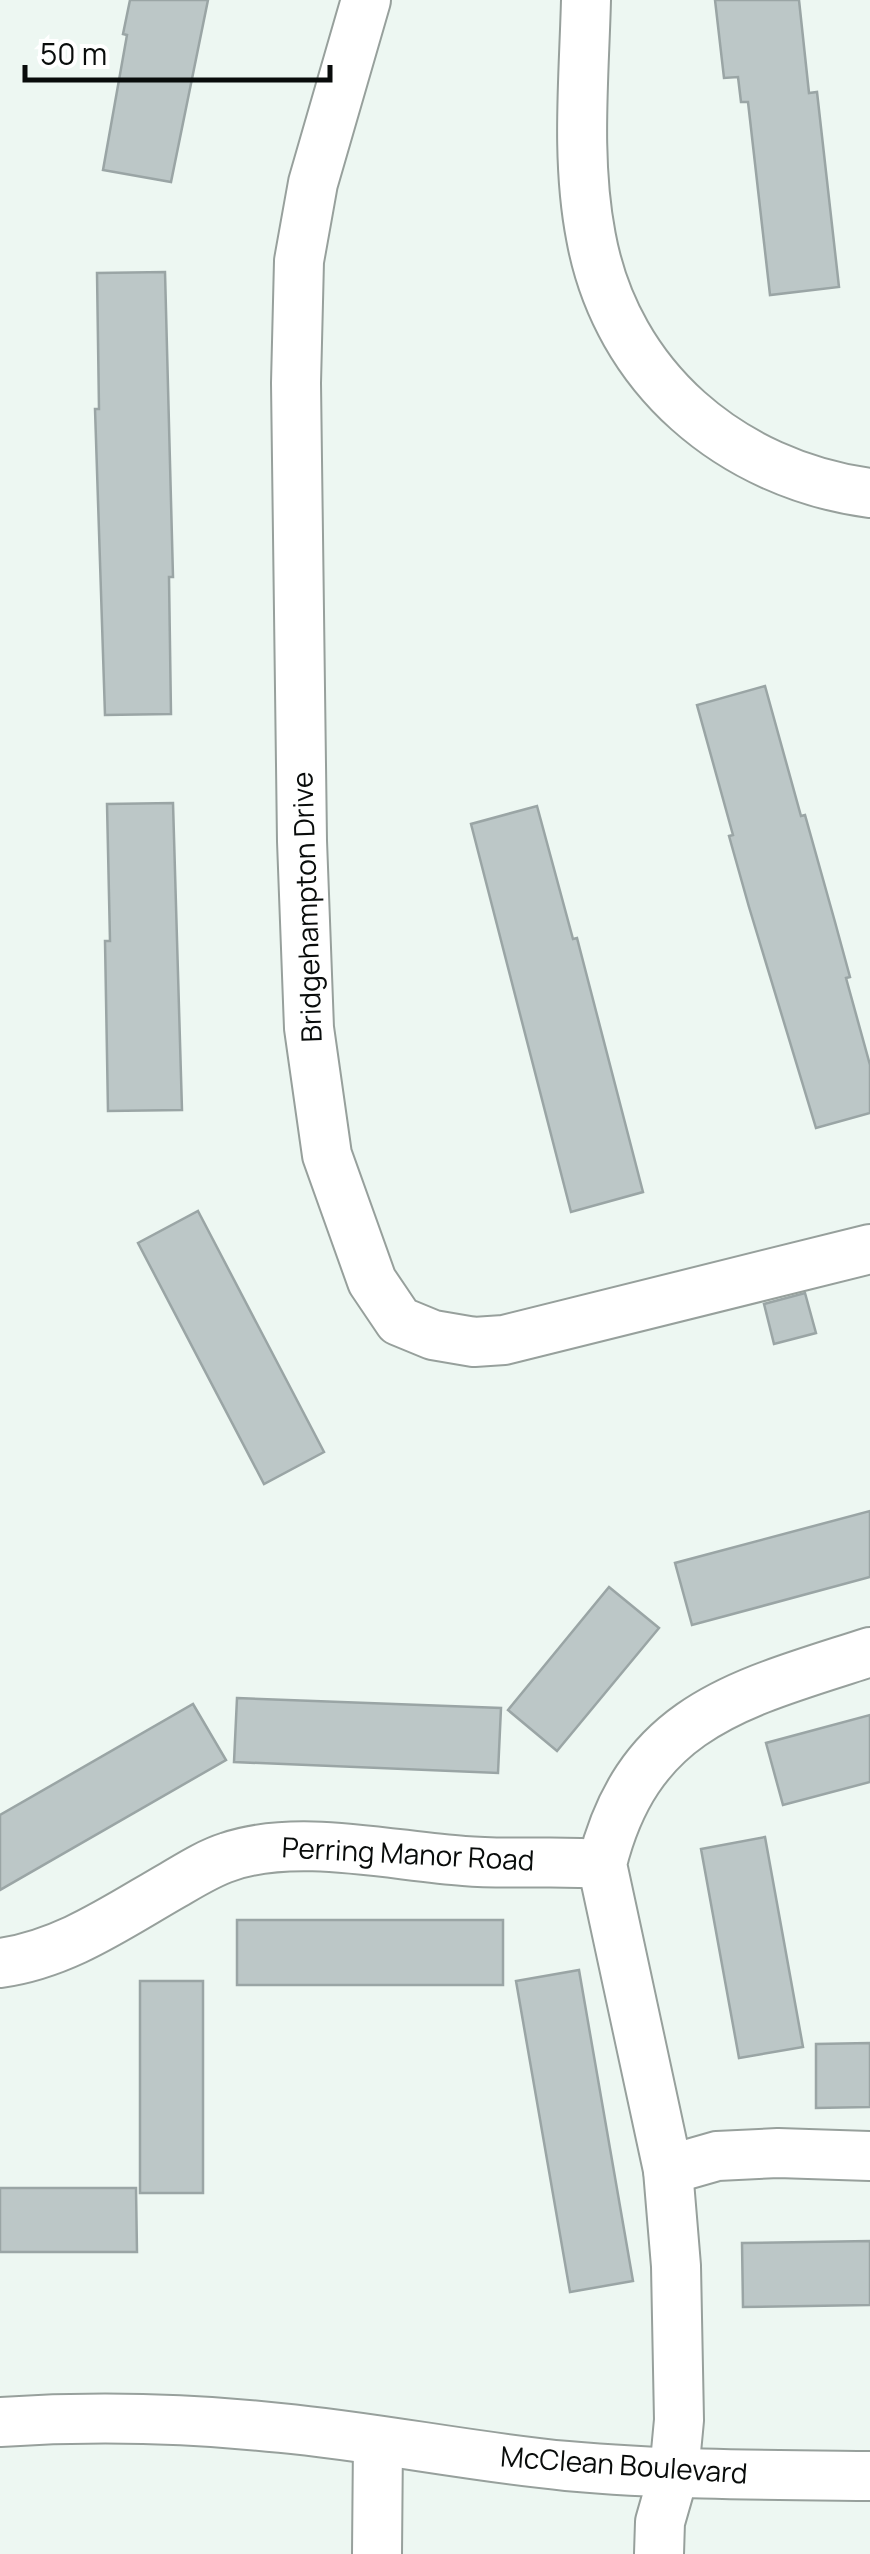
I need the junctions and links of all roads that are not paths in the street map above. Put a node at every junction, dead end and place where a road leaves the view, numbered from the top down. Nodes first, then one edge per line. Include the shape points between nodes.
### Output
1 (366, 0) edge
2 (586, 0) edge
3 (870, 494) edge
4 (870, 1249) edge
5 (870, 1652) edge
6 (602, 1864) junction
7 (0, 1964) edge
8 (870, 2156) edge
9 (668, 2170) junction
10 (0, 2422) edge
11 (378, 2441) junction
12 (674, 2473) junction
13 (870, 2476) edge
14 (377, 2554) edge
15 (659, 2554) edge

1 - 4 street, Bridgehampton Drive via 313,183 299,261 296,383 309,1028 328,1155 372,1280 399,1321 474,1342
2 - 3 street via 582,150 590,237 630,345 664,390 715,434 774,467
5 - 6 street via 761,1688 710,1710 684,1730 622,1802
6 - 7 street, Perring Manor Road via 267,1848 226,1857 82,1939
6 - 9 street
8 - 9 street via 718,2156
9 - 12 street via 680,2343
10 - 11 street, McClean Boulevard via 172,2420
11 - 12 street, McClean Boulevard
11 - 14 street
12 - 13 street, McClean Boulevard
12 - 15 street

